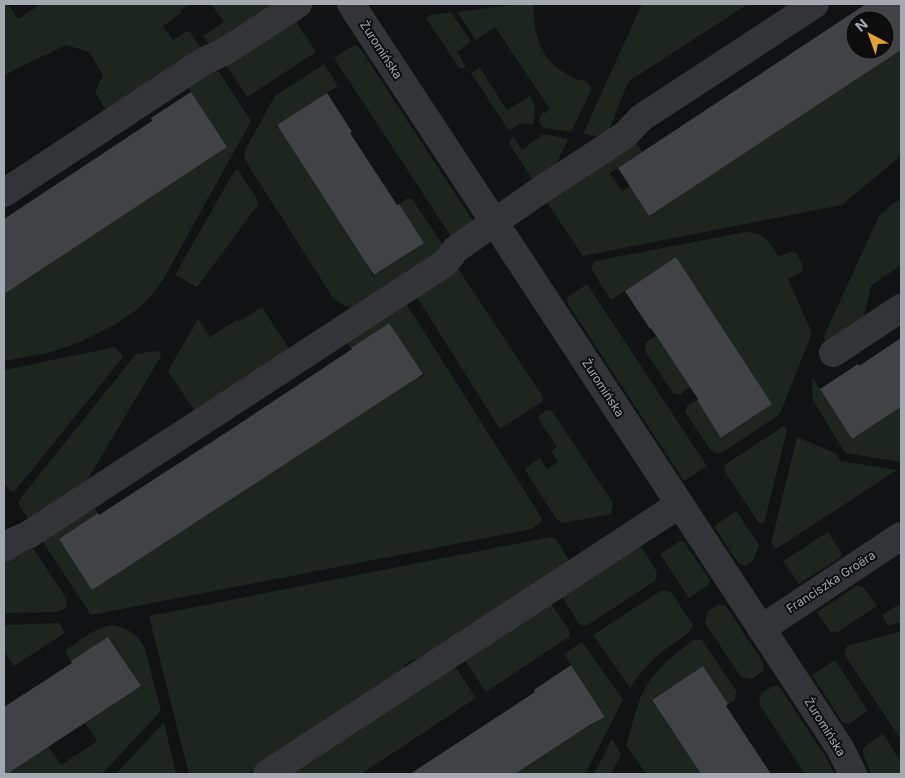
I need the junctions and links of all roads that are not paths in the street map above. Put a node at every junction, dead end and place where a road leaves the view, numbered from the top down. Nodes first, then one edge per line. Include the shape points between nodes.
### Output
1 (298, 4) edge
2 (350, 4) edge
3 (815, 4) edge
4 (4, 193) edge
5 (494, 223) junction
6 (901, 308) edge
7 (833, 353) dead end
8 (680, 504) junction
9 (901, 536) edge
10 (4, 548) edge
11 (761, 629) junction
12 (267, 774) edge
13 (853, 774) edge

1 - 4 street via 224,52 204,61
2 - 5 street, Żuromińska
3 - 5 street via 641,118 625,135
5 - 8 street, Żuromińska
5 - 10 street via 456,249 445,263
6 - 7 street
8 - 11 street, Żuromińska
8 - 12 street
9 - 11 street, Franciszka Groëra
11 - 13 street, Żuromińska via 840,748

